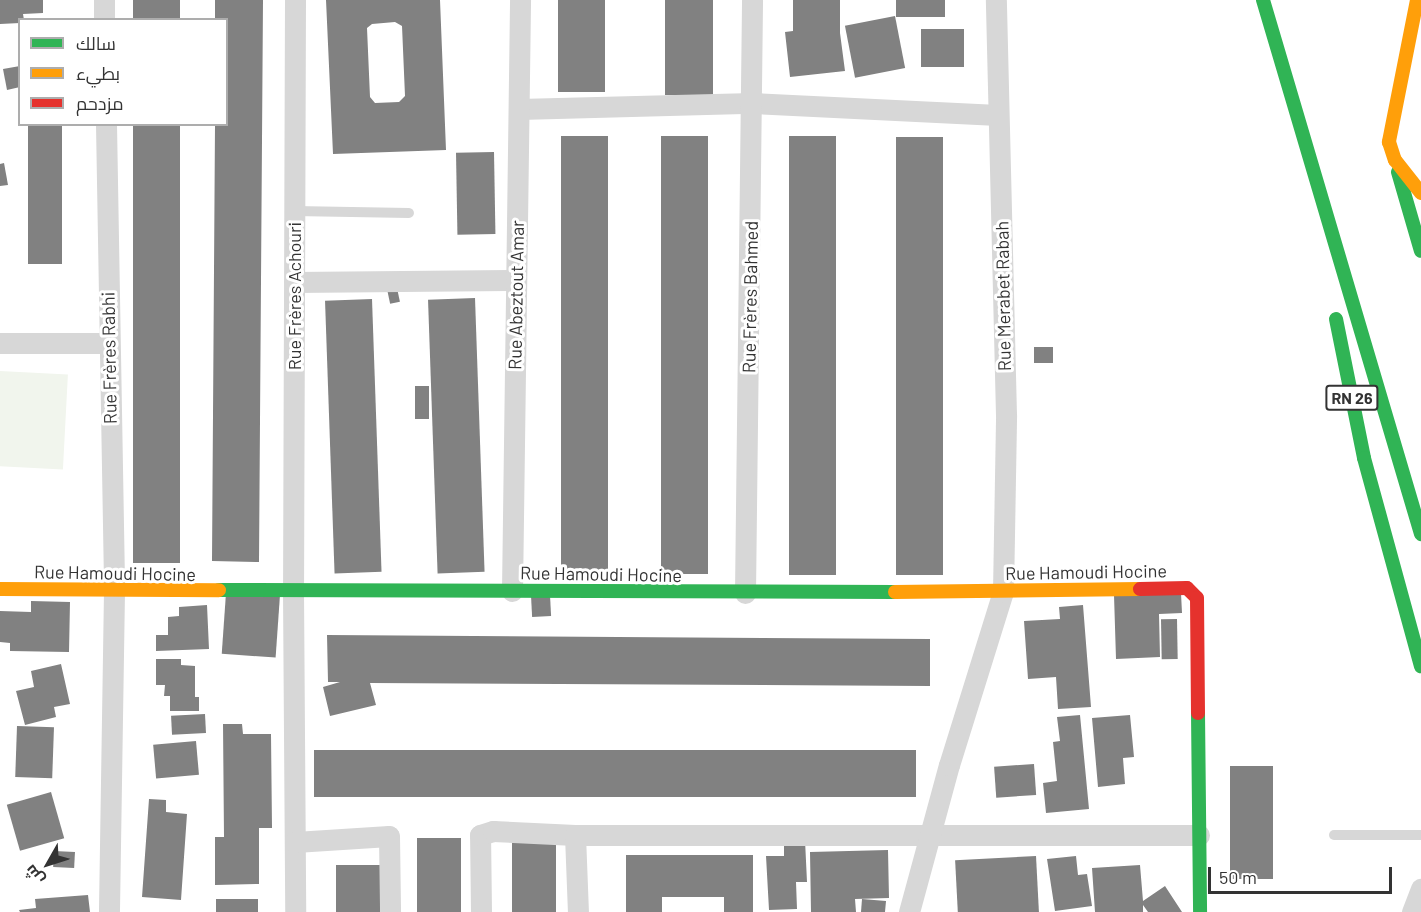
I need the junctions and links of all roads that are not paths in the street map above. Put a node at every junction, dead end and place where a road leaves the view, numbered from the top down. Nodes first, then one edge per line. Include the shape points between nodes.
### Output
1 (104, 0) edge
2 (295, 0) edge
3 (520, 0) edge
4 (752, 0) edge
5 (996, 0) edge
6 (1263, 0) edge
7 (1417, 0) edge
8 (104, 18) edge
9 (753, 103) junction
10 (519, 109) junction
11 (998, 115) junction
12 (106, 126) edge
13 (1298, 126) junction
14 (1395, 160) junction
15 (1421, 193) edge
16 (294, 211) junction
17 (409, 213) dead end
18 (1421, 251) edge
19 (1325, 264) dead end
20 (516, 280) junction
21 (294, 282) junction
22 (1334, 309) dead end
23 (0, 343) edge
24 (109, 343) junction
25 (1421, 534) edge
26 (0, 590) edge
27 (114, 591) junction
28 (293, 591) junction
29 (512, 591) junction
30 (1003, 592) junction
31 (745, 593) junction
32 (1421, 666) edge
33 (576, 835) junction
34 (930, 835) junction
35 (1334, 835) dead end
36 (1421, 835) edge
37 (1199, 836) junction
38 (295, 842) junction
39 (1421, 889) edge
40 (110, 912) edge
41 (295, 912) edge
42 (390, 912) edge
43 (481, 912) edge
44 (578, 912) edge
45 (909, 912) edge
46 (1200, 912) edge
47 (1412, 912) edge

1 - 8 street
2 - 16 street, Rue Frères Achouri
3 - 10 street, Rue Abeztout Amar
4 - 9 street, Rue Frères Bahmed
5 - 11 street, Rue Merabet Rabah
6 - 13 street, RN 26
7 - 14 street via 1389,142
9 - 10 street
9 - 11 street
9 - 31 street, Rue Frères Bahmed
10 - 20 street, Rue Abeztout Amar
11 - 30 street, Rue Merabet Rabah via 1006,415
12 - 24 street, Rue Frères Rabhi
13 - 19 street, RN 26
13 - 25 street, RN 26
14 - 15 street
14 - 18 street
16 - 17 lane
16 - 21 street, Rue Frères Achouri
20 - 21 street
20 - 29 street, Rue Abeztout Amar
21 - 28 street, Rue Frères Achouri
22 - 32 street, RN 26 via 1364,458
23 - 24 street
24 - 27 street, Rue Frères Rabhi
26 - 27 street, Rue Hamoudi Hocine
27 - 28 street, Rue Hamoudi Hocine
27 - 40 street, Rue Frères Rabhi
28 - 29 street, Rue Hamoudi Hocine
28 - 38 street, Rue Frères Achouri
29 - 31 street, Rue Hamoudi Hocine
30 - 31 street, Rue Hamoudi Hocine
30 - 34 street, Rue Merabet Rabah
30 - 37 street, Rue Hamoudi Hocine via 1187,588 1197,598
33 - 34 street
33 - 43 street via 493,831 480,834
33 - 44 street
34 - 37 street
34 - 45 street, Rue Merabet Rabah
35 - 36 lane
37 - 46 street
38 - 41 street, Rue Frères Achouri
38 - 42 street via 389,836
39 - 47 street

